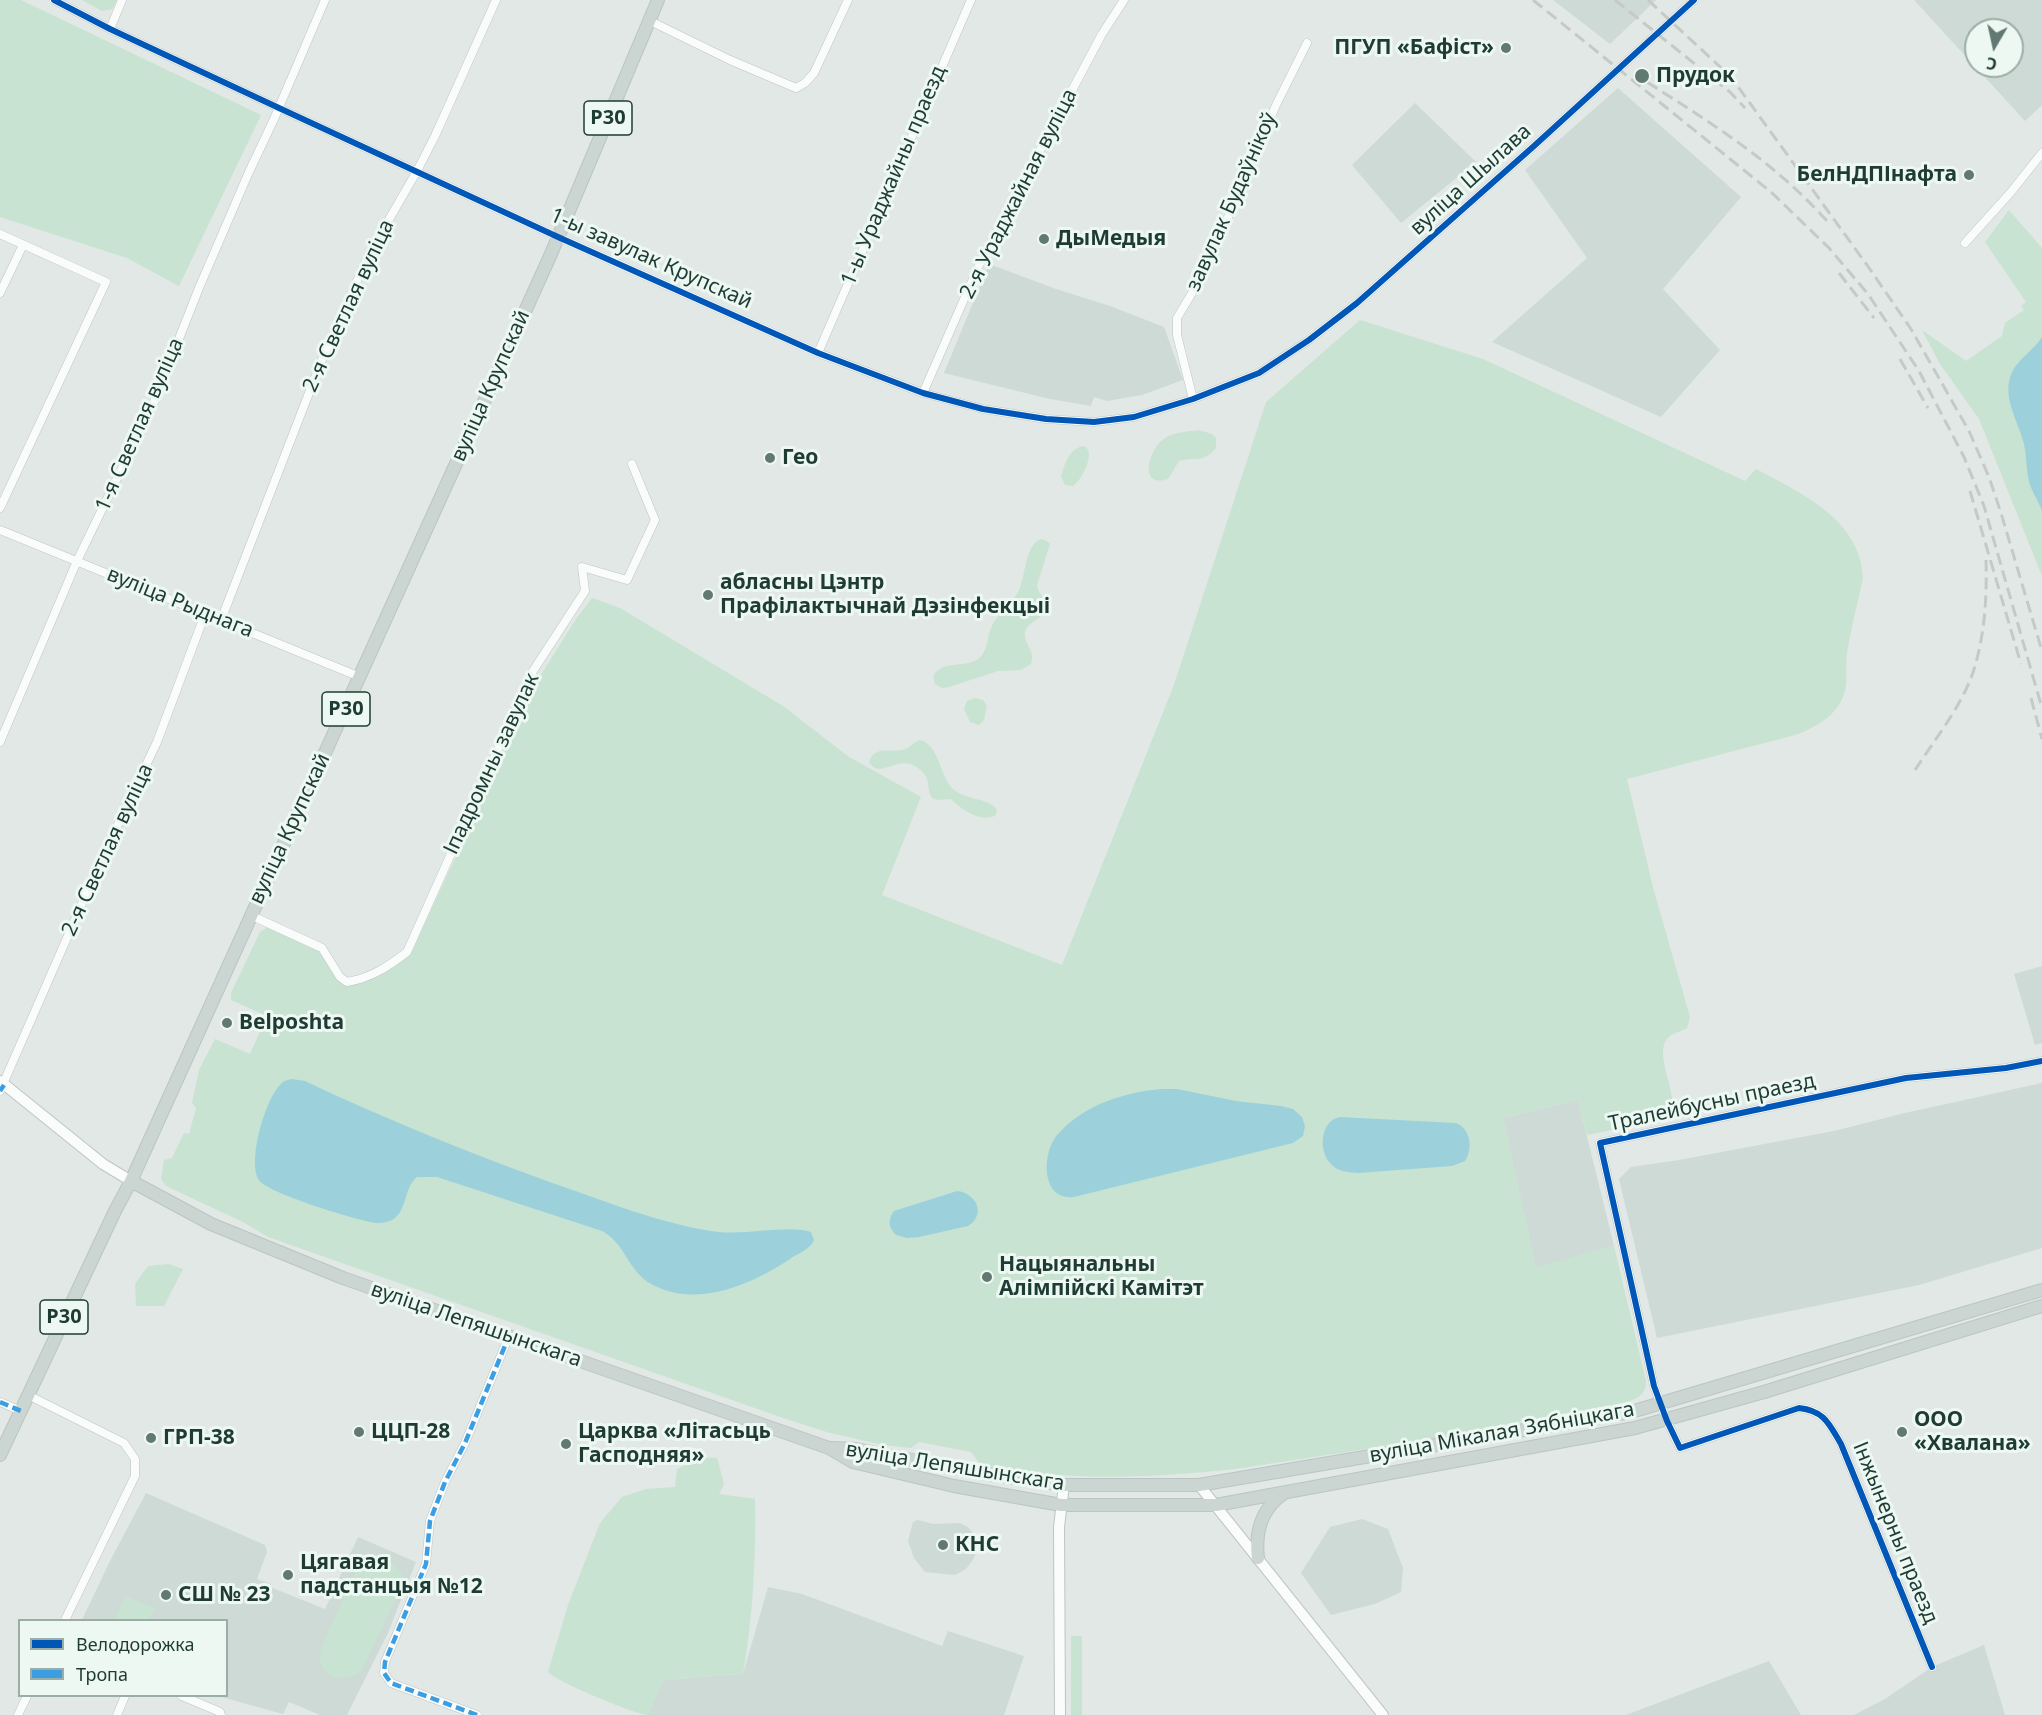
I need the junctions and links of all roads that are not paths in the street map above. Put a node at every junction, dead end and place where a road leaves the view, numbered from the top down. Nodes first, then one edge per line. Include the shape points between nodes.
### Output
1 (54, 0) edge
2 (122, 0) edge
3 (325, 0) edge
4 (496, 0) edge
5 (658, 0) edge
6 (848, 0) edge
7 (970, 0) edge
8 (1124, 0) edge
9 (1694, 0) edge
10 (648, 20) junction
11 (110, 29) junction
12 (1307, 43) dead end
13 (279, 108) junction
14 (2042, 153) edge
15 (417, 171) junction
16 (0, 234) edge
17 (558, 237) junction
18 (1965, 243) dead end
19 (23, 245) junction
20 (2, 283) edge
21 (0, 293) edge
22 (818, 353) junction
23 (1258, 373) joint
24 (922, 393) junction
25 (1193, 399) junction
26 (632, 464) dead end
27 (0, 508) edge
28 (0, 530) edge
29 (77, 561) junction
30 (205, 614) junction
31 (221, 620) junction
32 (360, 677) junction
33 (0, 742) edge
34 (250, 915) junction
35 (2042, 1061) edge
36 (1, 1086) edge
37 (131, 1181) junction
38 (2042, 1290) edge
39 (2042, 1306) edge
40 (508, 1336) junction
41 (28, 1395) junction
42 (0, 1401) edge
43 (1661, 1404) junction
44 (21, 1411) junction
45 (1667, 1421) junction
46 (830, 1448) junction
47 (0, 1455) edge
48 (1064, 1485) junction
49 (1199, 1485) junction
50 (1287, 1491) junction
51 (1216, 1504) junction
52 (1061, 1505) junction
53 (1258, 1558) junction
54 (65, 1619) edge
55 (1932, 1667) dead end
56 (26, 1697) edge
57 (124, 1697) edge
58 (186, 1697) edge
59 (220, 1714) edge
60 (18, 1715) edge
61 (117, 1715) edge
62 (477, 1715) edge
63 (1060, 1715) edge
64 (1383, 1715) edge

1 - 11 street, 1-ы завулак Крупскай
2 - 11 street
3 - 13 street, 1-я Светлая вуліца
4 - 15 street, 2-я Светлая вуліца
5 - 10 main road, вуліца Крупскай / Р30
6 - 10 street via 814,73 796,88
7 - 22 street, 1-ы Ураджайны праезд
8 - 24 street, 2-я Ураджайная вуліца via 979,265
9 - 23 street, вуліца Шылава via 1357,303
10 - 17 main road, вуліца Крупскай / Р30
11 - 13 street, 1-ы завулак Крупскай
12 - 25 street, завулак Будаўнікоў via 1204,273 1177,318 1177,335
13 - 15 street, 1-ы завулак Крупскай
13 - 29 street, 1-я Светлая вуліца via 153,402
14 - 18 street
15 - 17 street, 1-ы завулак Крупскай
15 - 31 street, 2-я Светлая вуліца via 369,254 321,362
16 - 19 street
17 - 22 street, 1-ы завулак Крупскай
17 - 32 main road, вуліца Крупскай / Р30
19 - 20 street
19 - 27 street via 106,282
20 - 21 street
22 - 24 street, 1-ы завулак Крупскай
23 - 25 street, 1-ы завулак Крупскай
24 - 25 street, 1-ы завулак Крупскай via 983,409 1073,422 1134,417
26 - 34 street, Іпадромны завулак via 655,520 627,580 582,567 585,591 533,671 407,952 386,968 347,982 322,948
28 - 29 street, вуліца Рыднага
29 - 30 street, вуліца Рыднага
29 - 33 street, 1-я Светлая вуліца
30 - 31 street, вуліца Рыднага
30 - 36 street, 2-я Светлая вуліца via 157,742
31 - 32 street, вуліца Рыднага
32 - 34 main road, вуліца Крупскай / Р30
34 - 37 main road, вуліца Крупскай / Р30
35 - 43 street, Тралейбусны праезд via 1906,1078 1600,1143
36 - 37 main road
37 - 40 main road, вуліца Лепяшынскага via 241,1237
37 - 41 main road, вуліца Крупскай / Р30
38 - 43 main road, вуліца Мікалая Зябніцкага
39 - 45 main road, вуліца Мікалая Зябніцкага
40 - 46 main road, вуліца Лепяшынскага
40 - 62 street via 430,1521 426,1564 385,1662 384,1673 391,1683
41 - 44 main road, вуліца Крупскай / Р30
41 - 54 street via 124,1443 135,1459 135,1476
42 - 44 street
43 - 45 street, Тралейбусны праезд
43 - 49 main road, вуліца Мікалая Зябніцкага via 1605,1417
44 - 47 main road, вуліца Крупскай / Р30
45 - 50 main road, вуліца Мікалая Зябніцкага
45 - 55 street, Інжынерны праезд via 1680,1448 1799,1408 1825,1418 1841,1444
46 - 48 main road, вуліца Лепяшынскага via 856,1449
46 - 52 main road, вуліца Лепяшынскага via 853,1462 954,1486
48 - 49 main road, вуліца Лепяшынскага
48 - 52 main road
49 - 51 main road
50 - 51 main road, вуліца Мікалая Зябніцкага
50 - 53 main road via 1273,1501 1261,1519 1256,1541
51 - 52 main road, вуліца Лепяшынскага
51 - 53 main road
52 - 63 main road
53 - 64 main road
56 - 60 street
57 - 61 street
58 - 59 street

